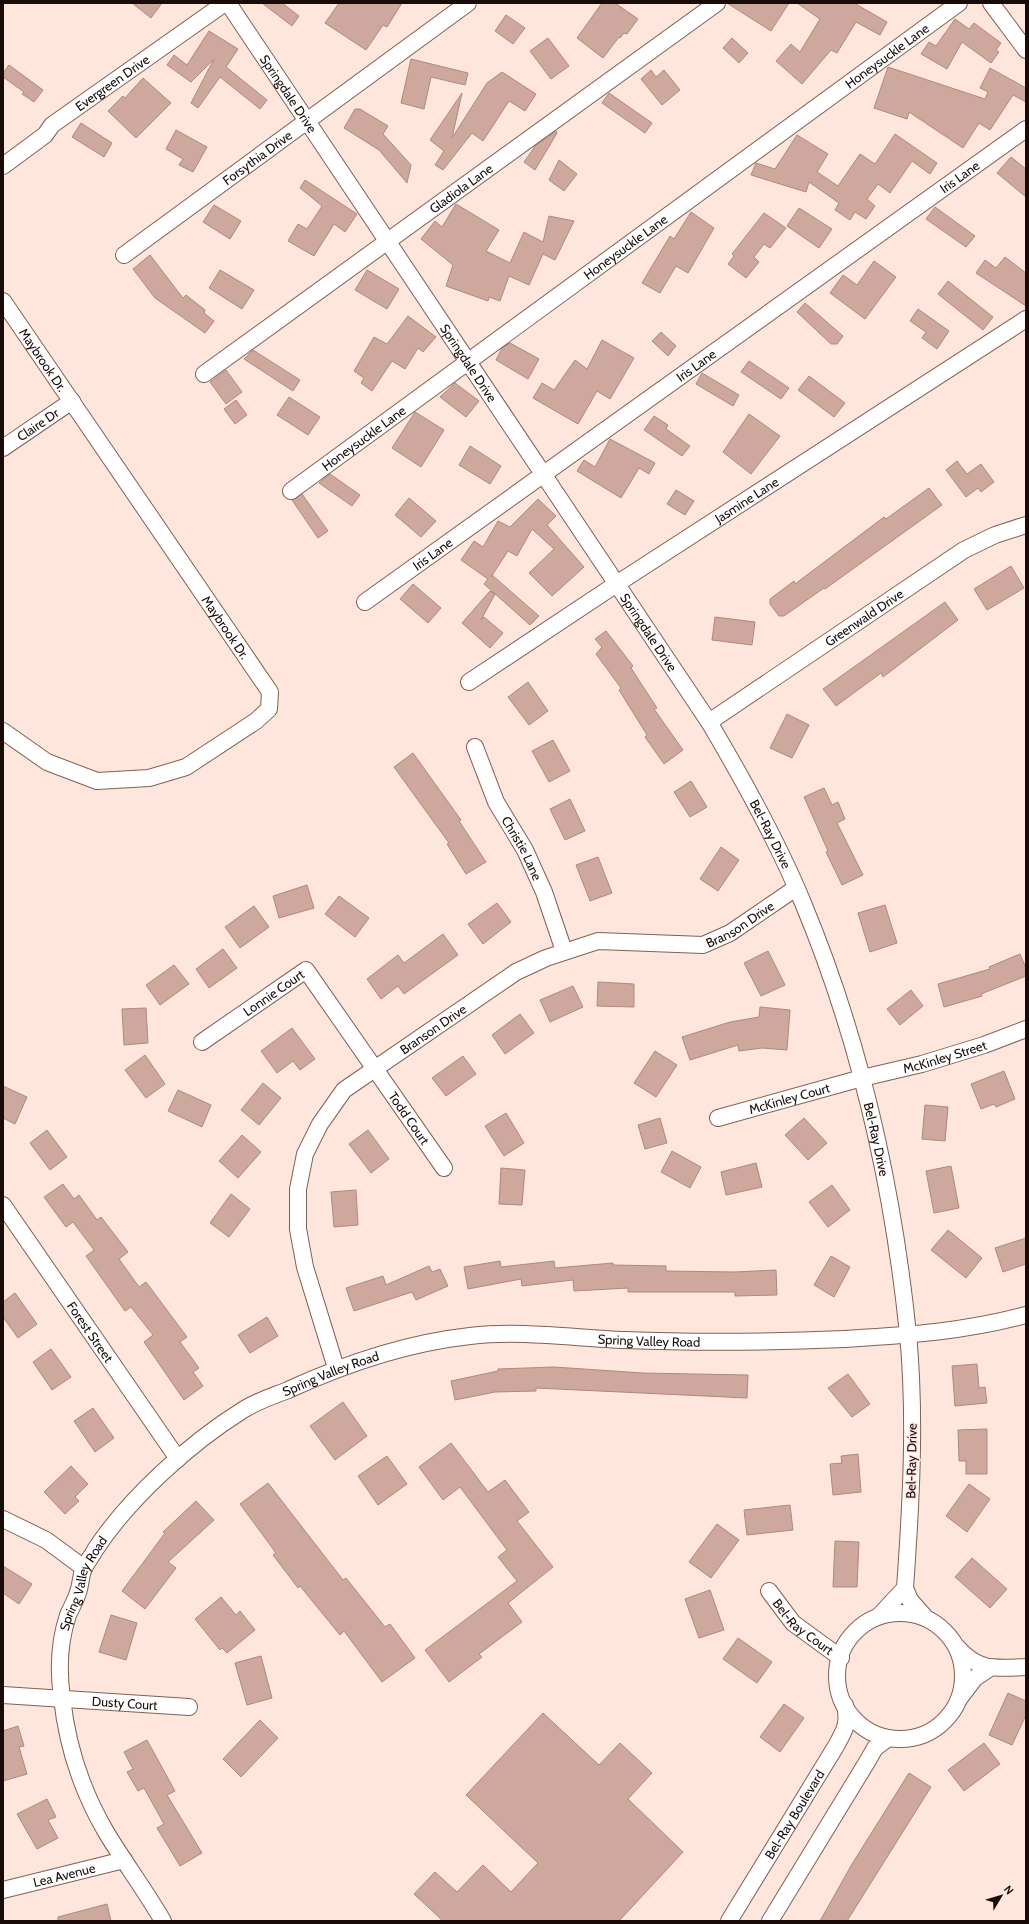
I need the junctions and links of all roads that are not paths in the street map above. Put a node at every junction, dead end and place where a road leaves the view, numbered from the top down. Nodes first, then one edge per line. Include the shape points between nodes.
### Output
1 (227, 3) edge
2 (468, 3) edge
3 (717, 3) edge
4 (959, 3) edge
5 (991, 3) edge
6 (1026, 50) edge
7 (307, 121) junction
8 (1026, 129) edge
9 (3, 166) edge
10 (387, 241) junction
11 (124, 255) dead end
12 (3, 301) edge
13 (1026, 319) edge
14 (468, 362) junction
15 (204, 374) dead end
16 (72, 401) junction
17 (3, 448) edge
18 (544, 476) junction
19 (291, 491) dead end
20 (1026, 525) edge
21 (618, 583) junction
22 (365, 602) dead end
23 (469, 682) dead end
24 (709, 722) junction
25 (3, 731) edge
26 (475, 747) dead end
27 (796, 888) junction
28 (564, 951) junction
29 (1026, 1029) edge
30 (202, 1042) dead end
31 (374, 1069) junction
32 (862, 1078) junction
33 (718, 1118) dead end
34 (444, 1168) dead end
35 (3, 1205) edge
36 (1026, 1315) edge
37 (908, 1335) junction
38 (336, 1368) junction
39 (178, 1459) junction
40 (3, 1519) edge
41 (84, 1568) junction
42 (905, 1588) junction
43 (769, 1591) dead end
44 (879, 1616) junction
45 (924, 1616) junction
46 (956, 1646) junction
47 (841, 1658) junction
48 (1026, 1667) edge
49 (990, 1668) junction
50 (3, 1695) edge
51 (62, 1698) junction
52 (957, 1702) junction
53 (845, 1705) junction
54 (189, 1707) dead end
55 (887, 1739) junction
56 (124, 1860) junction
57 (3, 1890) edge
58 (163, 1921) edge
59 (729, 1921) edge
60 (770, 1921) edge

1 - 7 street, Springdale Drive
1 - 9 street, Evergreen Drive via 52,125 44,136
2 - 7 street, Forsythia Drive
3 - 10 street, Gladiola Lane
4 - 14 street, Honeysuckle Lane
5 - 6 street
7 - 10 street, Springdale Drive
7 - 11 street, Forsythia Drive
8 - 18 street, Iris Lane
10 - 14 street, Springdale Drive
10 - 15 street, Gladiola Lane
12 - 16 street, Maybrook Dr.
13 - 21 street, Jasmine Lane
14 - 18 street, Springdale Drive
14 - 19 street, Honeysuckle Lane
16 - 17 street, Claire Dr
16 - 25 street, Maybrook Dr. via 270,692 270,709 186,767 149,778 97,780 47,762
18 - 21 street, Springdale Drive
18 - 22 street, Iris Lane
20 - 24 street, Greenwald Drive via 995,535 964,550
21 - 23 street, Jasmine Lane
21 - 24 street, Springdale Drive
24 - 27 street, Bel-Ray Drive via 749,790
26 - 28 street, Christie Lane via 496,802 525,850 544,892
27 - 28 street, Branson Drive via 730,933 703,945 598,941
27 - 32 street, Bel-Ray Drive via 830,975
28 - 31 street, Branson Drive via 516,972
29 - 32 street, McKinley Street via 922,1064
30 - 31 street, Lonnie Court via 306,970
31 - 34 street, Todd Court
31 - 38 street, Branson Drive via 344,1090 320,1124 305,1154 298,1189 298,1229 305,1267
32 - 33 street, McKinley Court
32 - 37 street, Bel-Ray Drive via 895,1234
35 - 39 street, Forest Street
36 - 37 street, Spring Valley Road via 954,1331
37 - 38 street, Spring Valley Road via 720,1342 518,1334 474,1335 415,1345
37 - 42 street, Bel-Ray Drive via 912,1413 911,1491
38 - 39 street, Spring Valley Road via 245,1408
39 - 41 street, Spring Valley Road via 142,1492 110,1528
40 - 41 street via 46,1540
41 - 51 street, Spring Valley Road via 62,1641 59,1667
42 - 44 street
42 - 45 street via 910,1600
43 - 47 street, Bel-Ray Court via 793,1623
44 - 45 street, Bel-Ray Boulevard via 895,1612
44 - 47 street, Bel-Ray Boulevard via 858,1629 847,1643
45 - 46 street, Bel-Ray Boulevard via 946,1632
46 - 49 street via 976,1663
46 - 52 street, Bel-Ray Boulevard via 962,1674
47 - 53 street, Bel-Ray Boulevard via 838,1672
48 - 49 street
49 - 52 street via 975,1678
50 - 51 street, Dusty Court
51 - 54 street, Dusty Court
51 - 56 street, Spring Valley Road via 75,1764 90,1801
52 - 55 street, Bel-Ray Boulevard via 941,1724 923,1736 907,1740
53 - 55 street, Bel-Ray Boulevard via 862,1727 874,1735
53 - 59 street, Bel-Ray Boulevard via 848,1719 845,1730
55 - 60 street via 876,1748 866,1762
56 - 57 street, Lea Avenue
56 - 58 street, Spring Valley Road

